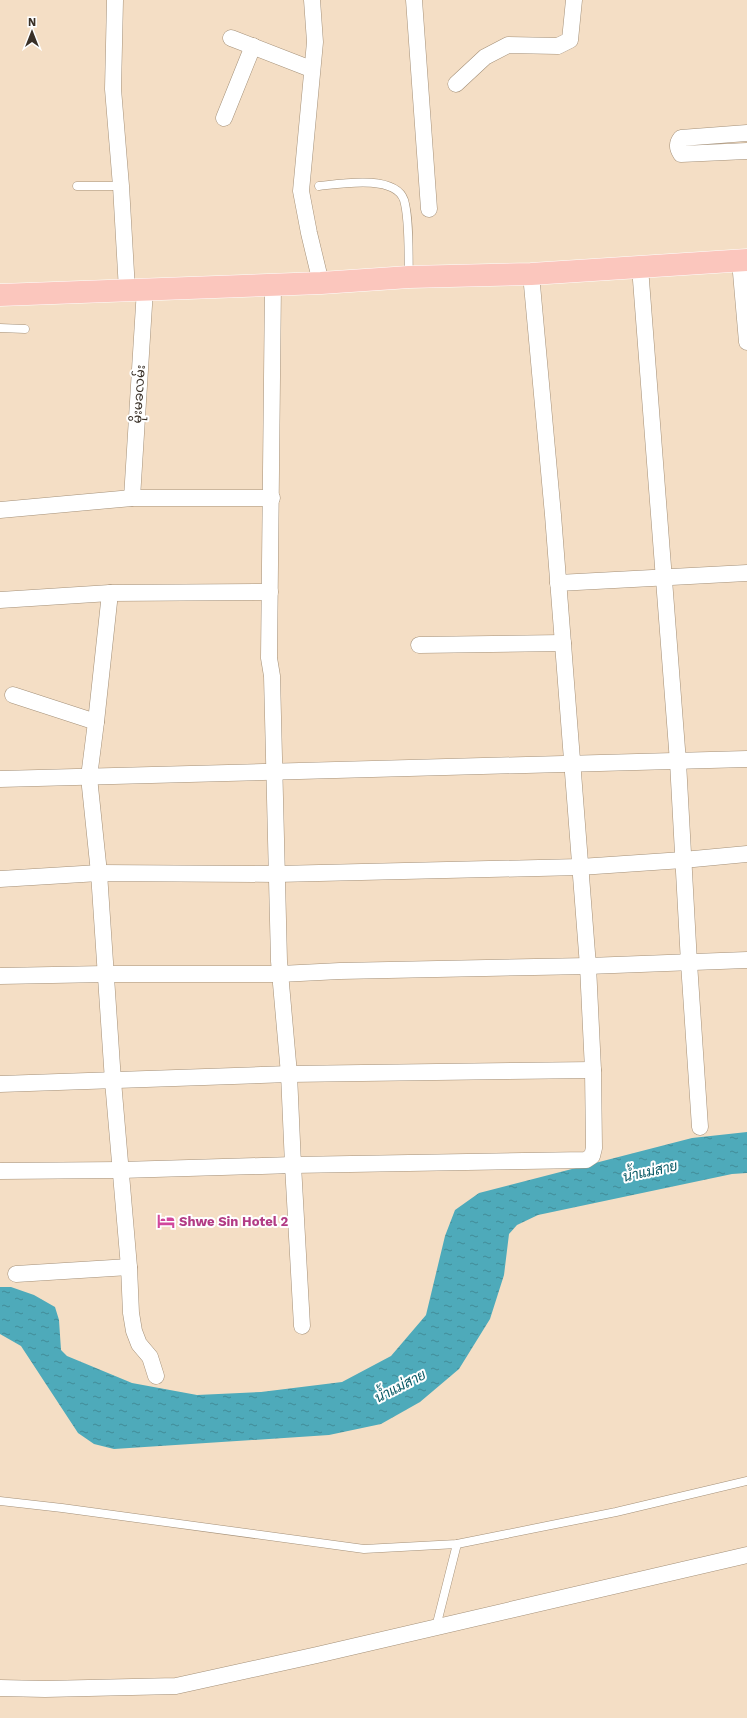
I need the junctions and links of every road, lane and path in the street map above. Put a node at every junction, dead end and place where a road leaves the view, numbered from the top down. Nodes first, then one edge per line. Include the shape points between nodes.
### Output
1 (115, 0) edge
2 (312, 0) edge
3 (414, 0) edge
4 (574, 0) edge
5 (231, 38) dead end
6 (253, 46) junction
7 (311, 69) junction
8 (456, 84) dead end
9 (224, 118) dead end
10 (747, 133) edge
11 (747, 151) edge
12 (77, 186) dead end
13 (121, 186) junction
14 (319, 186) dead end
15 (429, 209) dead end
16 (743, 261) edge
17 (640, 267) junction
18 (531, 274) junction
19 (409, 277) junction
20 (322, 283) junction
21 (273, 284) junction
22 (136, 289) junction
23 (0, 295) edge
24 (0, 328) edge
25 (25, 329) dead end
26 (747, 342) edge
27 (132, 498) junction
28 (272, 498) junction
29 (0, 510) edge
30 (747, 573) edge
31 (664, 577) junction
32 (558, 583) junction
33 (270, 592) junction
34 (110, 593) junction
35 (0, 600) edge
36 (563, 643) junction
37 (419, 644) dead end
38 (13, 695) dead end
39 (96, 722) junction
40 (747, 759) edge
41 (678, 762) junction
42 (573, 764) junction
43 (274, 772) junction
44 (89, 777) junction
45 (0, 779) edge
46 (747, 854) edge
47 (683, 860) junction
48 (580, 867) junction
49 (99, 873) junction
50 (277, 874) junction
51 (0, 879) edge
52 (747, 960) edge
53 (688, 963) junction
54 (588, 966) junction
55 (105, 974) junction
56 (280, 974) junction
57 (0, 976) edge
58 (593, 1070) junction
59 (289, 1074) junction
60 (112, 1081) junction
61 (0, 1084) edge
62 (700, 1127) dead end
63 (293, 1165) junction
64 (121, 1170) junction
65 (0, 1171) edge
66 (129, 1267) junction
67 (16, 1274) dead end
68 (302, 1326) dead end
69 (156, 1376) dead end
70 (747, 1481) edge
71 (0, 1502) edge
72 (457, 1544) junction
73 (747, 1554) edge
74 (436, 1627) junction
75 (0, 1688) edge

1 - 13 street, မိုးမခလမ်း via 113,88
2 - 7 street via 315,42
3 - 15 street
4 - 8 street via 570,40 558,46 508,45 485,57
5 - 6 street
6 - 7 street
6 - 9 street
7 - 20 street via 310,110 301,192
10 - 11 street via 681,138 678,142 681,154
12 - 13 lane
13 - 22 street, မိုးမခလမ်း
14 - 19 lane via 371,183 388,186 398,192 404,199
16 - 17 main road
16 - 26 street
17 - 18 main road
17 - 31 street
18 - 19 main road
18 - 32 street
19 - 20 main road
20 - 21 main road
21 - 22 main road
21 - 28 street
22 - 23 main road
22 - 27 street, မိုးမခလမ်း
24 - 25 lane
27 - 28 street
27 - 29 street
28 - 33 street
30 - 31 street
31 - 32 street
31 - 41 street
32 - 36 street
33 - 34 street
33 - 43 street via 269,658 272,676
34 - 35 street
34 - 39 street
36 - 37 street
36 - 42 street
38 - 39 street
39 - 44 street
40 - 41 street
41 - 42 street
41 - 47 street
42 - 43 street
42 - 48 street
43 - 44 street
43 - 50 street
44 - 45 street
44 - 49 street
46 - 47 street
47 - 48 street
47 - 53 street
48 - 50 street
48 - 54 street
49 - 50 street
49 - 51 street
49 - 55 street
50 - 56 street
52 - 53 street
53 - 54 street
53 - 62 street
54 - 56 street
54 - 58 street
55 - 56 street
55 - 57 street
55 - 60 street
56 - 59 street
58 - 59 street
58 - 63 street via 594,1148 592,1156 586,1160
59 - 60 street
59 - 63 street
60 - 61 street
60 - 64 street
63 - 64 street
63 - 68 street
64 - 65 street
64 - 66 street
66 - 67 street
66 - 69 street via 134,1331 139,1344 150,1357
70 - 72 lane via 616,1512
71 - 72 lane via 70,1509 364,1549
72 - 74 lane
73 - 74 street
74 - 75 street via 176,1686

